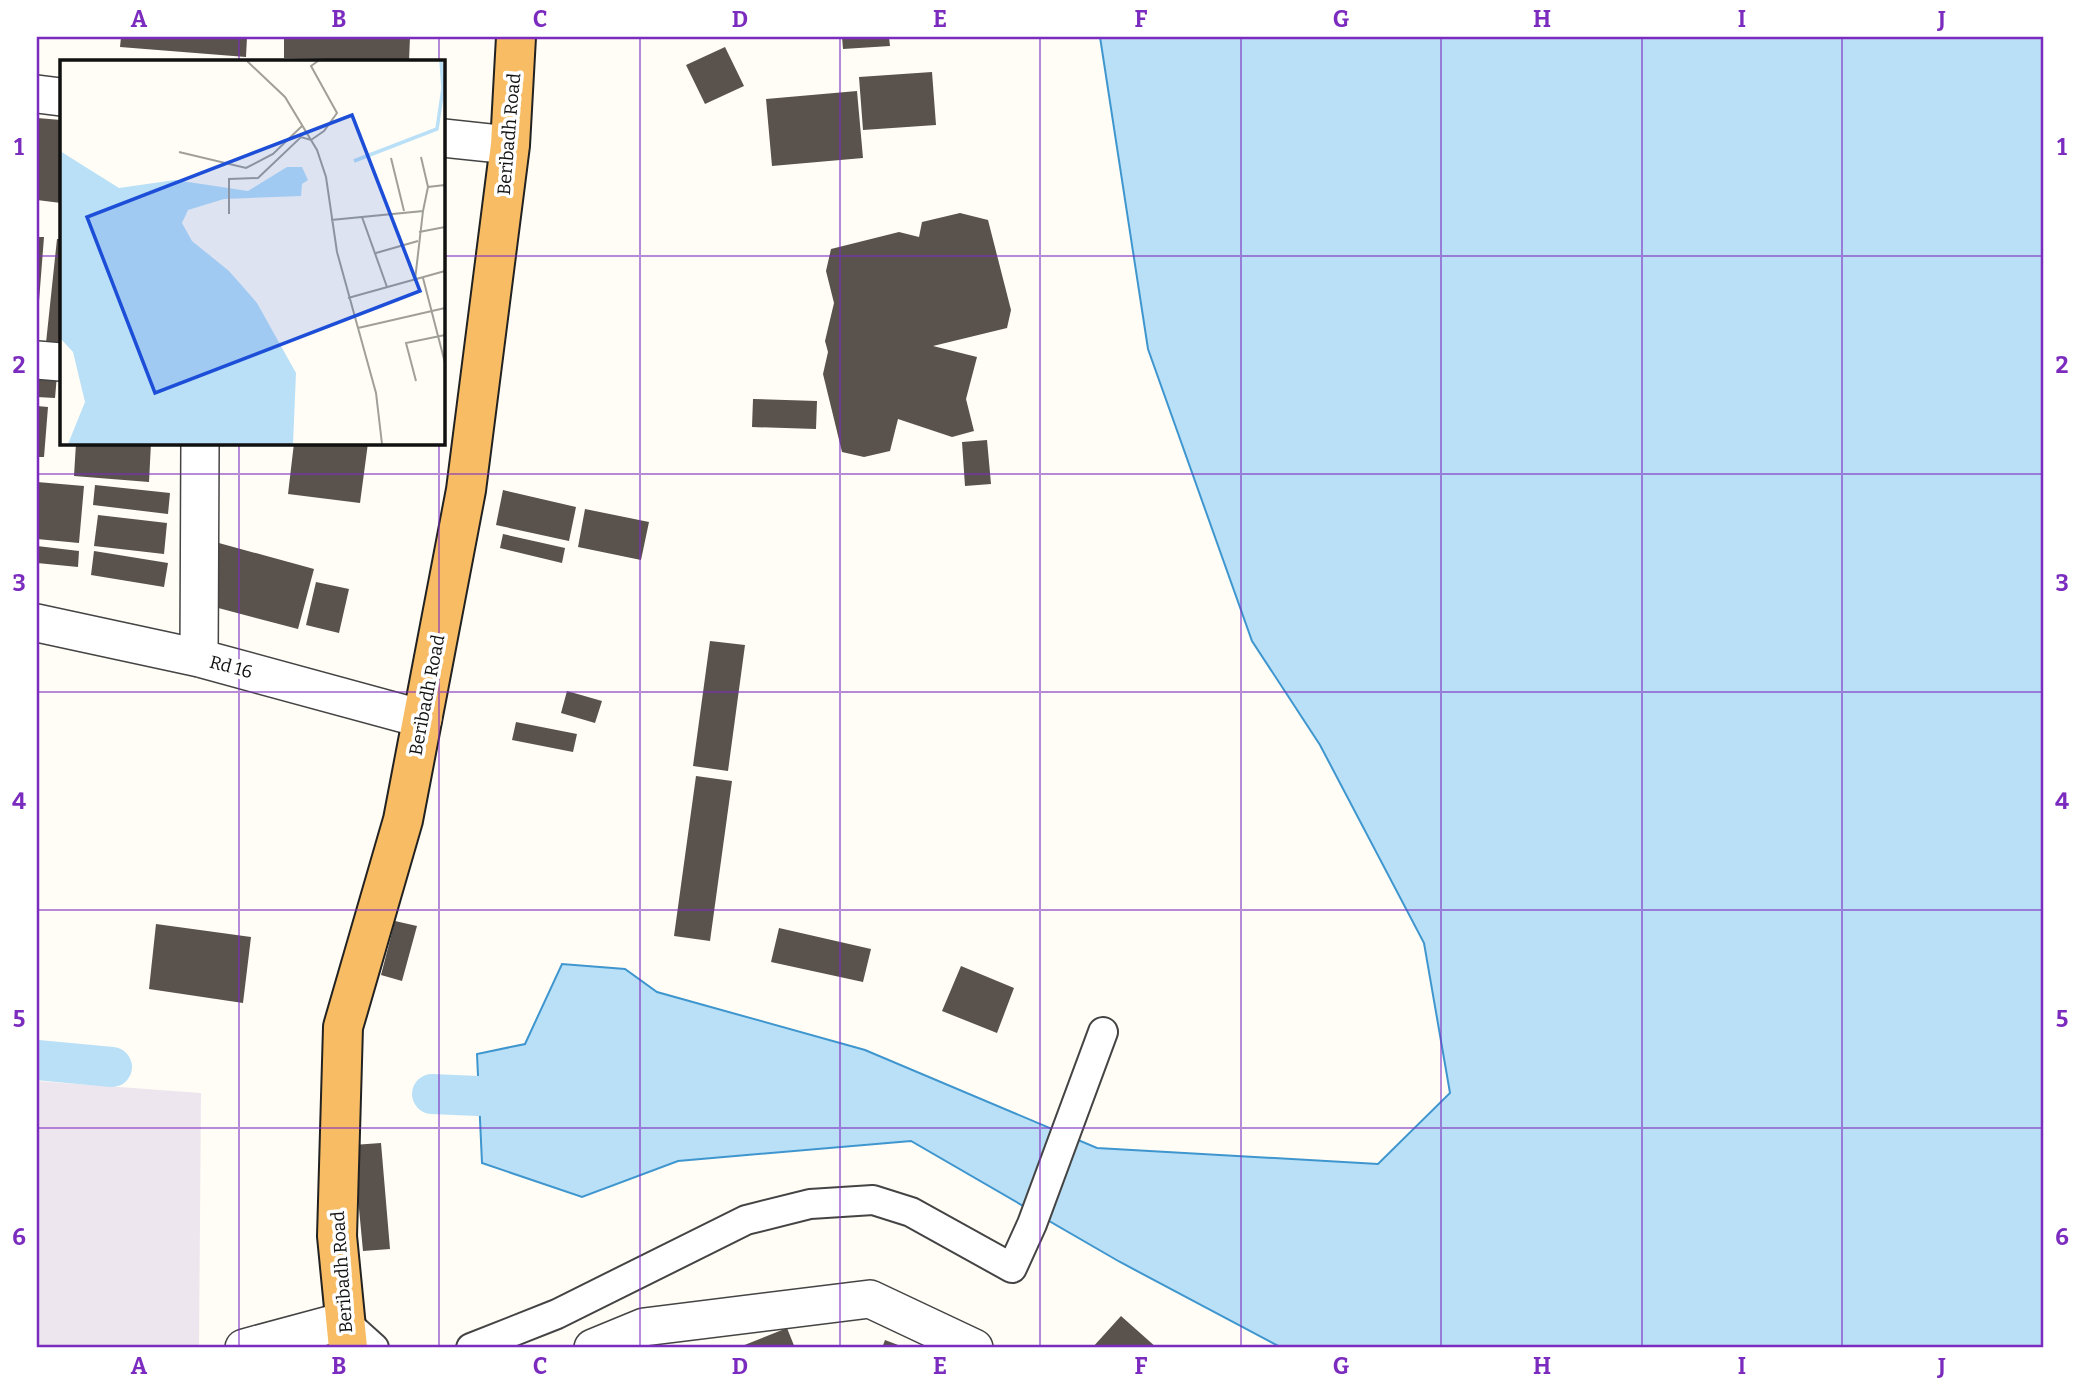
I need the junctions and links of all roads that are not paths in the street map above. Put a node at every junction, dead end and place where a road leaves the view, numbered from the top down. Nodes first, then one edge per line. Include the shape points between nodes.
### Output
1 (516, 37) edge
2 (37, 94) edge
3 (60, 97) edge
4 (444, 138) edge
5 (510, 145) junction
6 (37, 360) edge
7 (60, 362) edge
8 (200, 444) edge
9 (37, 622) edge
10 (199, 658) junction
11 (423, 719) junction
12 (1103, 1032) dead end
13 (346, 1335) edge
14 (244, 1348) edge
15 (374, 1348) edge
16 (471, 1348) edge
17 (593, 1348) edge
18 (974, 1348) edge

1 - 5 highway, Beribadh Road
2 - 3 street
4 - 5 street
5 - 11 highway, Beribadh Road via 466,490
6 - 7 street
8 - 10 street
9 - 10 street, Rd 16
10 - 11 street, Rd 16
11 - 13 highway, Beribadh Road via 403,820 343,1027 337,1236
12 - 16 street via 1012,1268 911,1212 873,1200 810,1204 746,1220 557,1314
13 - 14 street
13 - 15 street
17 - 18 street via 644,1327 870,1299

